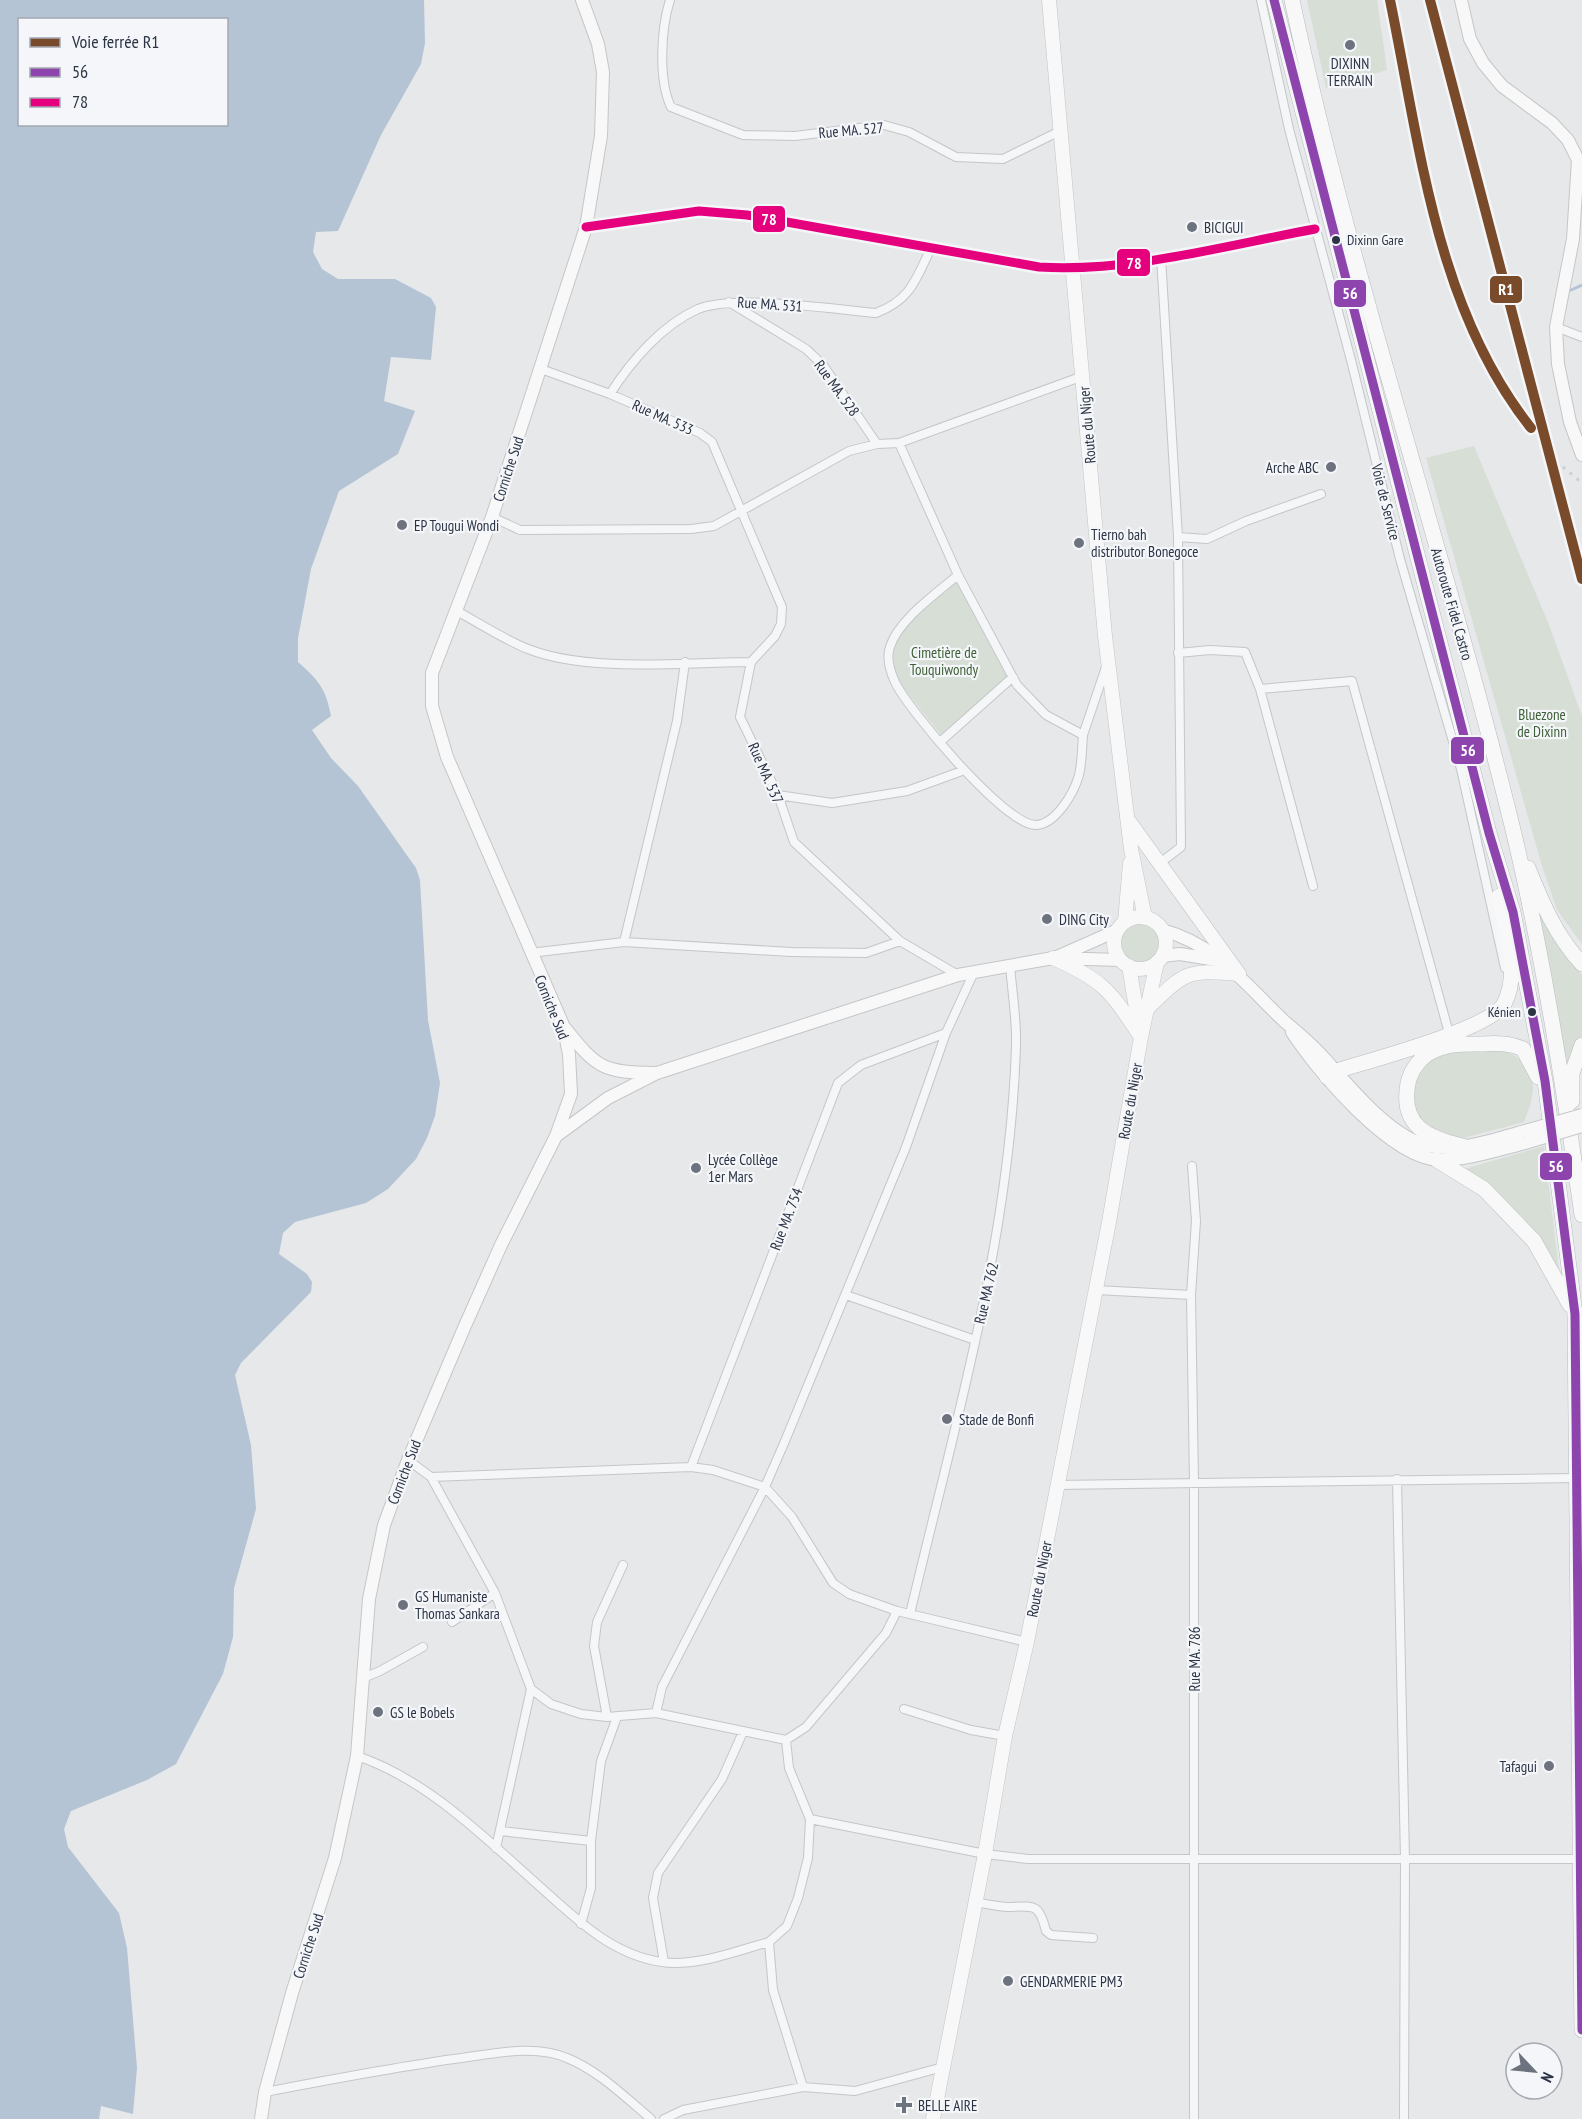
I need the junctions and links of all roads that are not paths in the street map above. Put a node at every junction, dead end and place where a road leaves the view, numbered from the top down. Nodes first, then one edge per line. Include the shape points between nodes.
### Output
1 (582, 0) edge
2 (670, 0) edge
3 (1048, 0) edge
4 (1261, 0) edge
5 (1274, 0) edge
6 (1292, 0) edge
7 (1461, 0) edge
8 (1060, 131) junction
9 (586, 227) junction
10 (1316, 229) junction
11 (1577, 236) edge
12 (931, 248) junction
13 (1161, 257) junction
14 (1073, 269) junction
15 (729, 302) junction
16 (1556, 327) junction
17 (1582, 338) edge
18 (541, 369) junction
19 (1083, 376) junction
20 (610, 394) junction
21 (877, 444) junction
22 (899, 444) junction
23 (1582, 456) edge
24 (1321, 494) dead end
25 (740, 513) junction
26 (492, 517) junction
27 (1178, 537) junction
28 (958, 575) junction
29 (455, 610) junction
30 (1178, 653) junction
31 (1108, 660) junction
32 (685, 662) junction
33 (751, 662) junction
34 (1013, 677) junction
35 (1260, 689) junction
36 (1083, 735) junction
37 (940, 742) junction
38 (962, 771) junction
39 (778, 795) junction
40 (1128, 820) junction
41 (1489, 833) junction
42 (1515, 838) junction
43 (1131, 849) junction
44 (1160, 863) junction
45 (1313, 886) dead end
46 (1145, 918) junction
47 (1121, 926) junction
48 (1162, 930) junction
49 (900, 941) junction
50 (624, 942) junction
51 (530, 953) junction
52 (1053, 958) junction
53 (1160, 959) junction
54 (1222, 961) junction
55 (1125, 963) junction
56 (1582, 964) edge
57 (1010, 965) junction
58 (974, 972) junction
59 (1239, 974) junction
60 (958, 975) junction
61 (1504, 1004) junction
62 (1148, 1008) junction
63 (563, 1025) junction
64 (946, 1033) junction
65 (1449, 1033) junction
66 (1141, 1037) junction
67 (1582, 1045) edge
68 (657, 1072) junction
69 (1332, 1074) junction
70 (1548, 1102) junction
71 (1582, 1115) edge
72 (1582, 1126) edge
73 (556, 1136) junction
74 (1525, 1137) junction
75 (1571, 1137) junction
76 (1463, 1146) junction
77 (1437, 1160) junction
78 (1191, 1167) dead end
79 (1582, 1215) edge
80 (1096, 1290) junction
81 (846, 1295) junction
82 (1191, 1295) junction
83 (1575, 1314) junction
84 (975, 1340) junction
85 (408, 1460) junction
86 (691, 1467) junction
87 (431, 1477) junction
88 (1576, 1478) junction
89 (1397, 1479) junction
90 (1194, 1482) junction
91 (1056, 1485) junction
92 (765, 1487) junction
93 (623, 1565) dead end
94 (495, 1593) junction
95 (897, 1611) junction
96 (910, 1614) junction
97 (453, 1622) dead end
98 (1027, 1642) junction
99 (423, 1647) dead end
100 (362, 1679) junction
101 (531, 1689) junction
102 (904, 1709) dead end
103 (656, 1713) junction
104 (612, 1717) junction
105 (743, 1732) junction
106 (1005, 1736) junction
107 (786, 1740) junction
108 (357, 1756) junction
109 (810, 1819) junction
110 (500, 1831) junction
111 (591, 1841) junction
112 (496, 1848) junction
113 (985, 1854) junction
114 (1405, 1859) junction
115 (1580, 1859) junction
116 (1192, 1860) junction
117 (975, 1902) junction
118 (581, 1924) junction
119 (1093, 1938) dead end
120 (769, 1942) junction
121 (664, 1962) junction
122 (1582, 2030) edge
123 (943, 2067) junction
124 (803, 2087) junction
125 (265, 2092) junction
126 (261, 2119) edge
127 (651, 2119) edge
128 (664, 2119) edge
129 (933, 2119) edge
130 (1194, 2119) edge
131 (1404, 2119) edge

1 - 9 main road, Corniche Sud via 598,44 603,72 601,136
2 - 8 street, Rue MA. 527 via 664,20 664,92 671,107 743,135 795,136 884,125 909,132 956,157 1003,159
3 - 8 main road, Route du Niger
4 - 10 street, Voie de Service
5 - 41 highway, Autoroute Fidel Castro
6 - 42 highway, Autoroute Fidel Castro via 1347,232
7 - 11 main road via 1470,39 1483,63 1502,86 1552,123 1568,140 1578,160
8 - 14 main road, Route du Niger
9 - 12 street via 699,211 747,214
9 - 18 main road, Corniche Sud
10 - 13 street
10 - 61 street, Voie de Service via 1400,559 1461,769 1504,962
11 - 16 main road
12 - 14 street
12 - 15 street, Rue MA. 531 via 912,288 893,307 876,313
13 - 14 street
13 - 27 street
14 - 19 main road, Route du Niger
15 - 20 street, Rue MA. 531 via 700,309 678,320 629,365
15 - 21 street, Rue MA. 528 via 806,349 823,365
16 - 17 street
16 - 23 main road via 1560,375
18 - 20 street, Rue MA. 533
18 - 26 main road, Corniche Sud
19 - 22 street
19 - 31 main road, Route du Niger
20 - 25 street, Rue MA. 533 via 700,433 712,442
21 - 22 street
21 - 25 street via 849,451
22 - 28 street
24 - 27 street via 1207,539
25 - 26 street via 714,526 691,529 520,530
25 - 33 street via 782,607 776,636
26 - 29 main road, Corniche Sud
27 - 30 street
28 - 34 street
28 - 37 street via 899,628 888,662 895,683
29 - 32 street via 527,649 553,657 623,664
29 - 51 main road, Corniche Sud via 432,674 432,706 447,757
30 - 35 street via 1245,652
30 - 44 street via 1181,847
31 - 36 street
31 - 40 main road, Route du Niger
32 - 33 street
32 - 50 street via 677,721
33 - 39 street, Rue MA. 537 via 740,717
34 - 36 street via 1046,715
34 - 37 street
35 - 45 street
35 - 65 street via 1352,681
36 - 38 street via 1078,776 1065,802 1051,820 1036,825 1021,821
37 - 38 street
38 - 39 street via 907,791 832,803
39 - 49 street, Rue MA. 537 via 794,842
40 - 43 main road, Route du Niger
40 - 44 main road
41 - 61 highway via 1510,958 1510,982
41 - 70 highway, Autoroute Fidel Castro via 1513,912
42 - 56 highway via 1546,911 1563,942
42 - 75 highway, Autoroute Fidel Castro via 1540,955
43 - 46 main road, Route du Niger
43 - 47 main road, Route du Niger
44 - 59 main road
46 - 47 main road
46 - 48 main road
47 - 52 main road
47 - 55 main road via 1114,945
48 - 53 main road via 1165,947
48 - 54 main road via 1186,936
49 - 50 street via 866,953
49 - 60 street, Rue MA. 537
50 - 51 street
51 - 63 main road, Corniche Sud
52 - 55 main road
52 - 57 main road
52 - 66 main road via 1101,983
53 - 54 main road via 1190,955
53 - 55 main road via 1144,968
53 - 62 main road, Route du Niger
54 - 59 main road
55 - 66 main road, Route du Niger
57 - 58 main road
57 - 84 street, Rue MA 762 via 1016,1045 1009,1140 993,1262
58 - 60 main road
58 - 64 street
59 - 62 main road via 1201,970 1187,974
59 - 69 main road via 1311,1042
60 - 68 main road
61 - 65 highway via 1478,1025
62 - 66 main road, Route du Niger
63 - 68 main road via 596,1063 618,1072
63 - 73 main road, Corniche Sud via 570,1054 571,1094
64 - 81 street via 906,1147
64 - 86 street, Rue MA. 754 via 861,1065 838,1083
65 - 69 highway
66 - 80 main road, Route du Niger
67 - 75 highway via 1572,1073
68 - 73 main road via 608,1098
69 - 76 main road via 1401,1134 1423,1144
69 - 77 main road via 1392,1142
70 - 76 highway via 1534,1065 1523,1049 1514,1045 1452,1044 1431,1052 1410,1073 1406,1109 1423,1131 1441,1141
70 - 83 highway, Autoroute Fidel Castro
71 - 74 main road, bridge
72 - 74 main road, bridge
73 - 85 main road, Corniche Sud via 501,1245
74 - 76 main road
74 - 77 main road via 1463,1158
75 - 79 highway, Autoroute Fidel Castro
77 - 83 highway via 1484,1189 1534,1241
78 - 82 street, Rue MA. 786 via 1196,1221
80 - 82 street
80 - 91 main road, Route du Niger
81 - 84 street
81 - 92 street
82 - 90 street, Rue MA. 786
83 - 88 highway, Autoroute Fidel Castro
84 - 96 street, Rue MA 762
85 - 87 street
85 - 100 main road, Corniche Sud via 384,1526 369,1599
86 - 87 street
86 - 92 street
87 - 94 street
88 - 89 street
88 - 115 highway, Autoroute Fidel Castro
89 - 90 street
89 - 114 street
90 - 91 street
90 - 116 street, Rue MA. 786
91 - 98 main road, Route du Niger
92 - 95 street via 792,1517 833,1583 864,1601
92 - 103 street via 663,1687
93 - 104 street via 597,1622 594,1646
94 - 97 street
94 - 101 street
95 - 96 street
95 - 107 street via 886,1633 806,1727
96 - 98 street
98 - 106 main road, Route du Niger
99 - 100 street
100 - 108 main road, Corniche Sud
101 - 104 street via 551,1704 581,1714
101 - 110 street
102 - 106 street
103 - 104 street
103 - 105 street
104 - 111 street
105 - 107 street
105 - 121 street via 722,1779 658,1873 653,1898
106 - 113 main road, Route du Niger
107 - 109 street via 789,1768
108 - 112 street via 384,1765 421,1788
108 - 125 main road, Corniche Sud via 335,1858
109 - 113 street
109 - 120 street via 808,1858 798,1898 787,1926
110 - 111 street
110 - 112 street
111 - 118 street via 591,1888
112 - 118 street
113 - 116 street via 1028,1859
113 - 117 main road, Route du Niger
114 - 115 street
114 - 116 street
114 - 131 street
115 - 122 highway, Autoroute Fidel Castro
116 - 130 street, Rue MA. 786
117 - 119 street via 1006,1907 1029,1905 1037,1909 1051,1935
117 - 123 main road, Route du Niger
118 - 121 street via 621,1949
120 - 121 street via 708,1958
120 - 124 street via 773,1990
123 - 124 street via 855,2091
123 - 129 main road, Route du Niger
124 - 128 street via 683,2109
125 - 126 main road, Corniche Sud
125 - 127 street via 377,2070 539,2051 566,2057 603,2079

